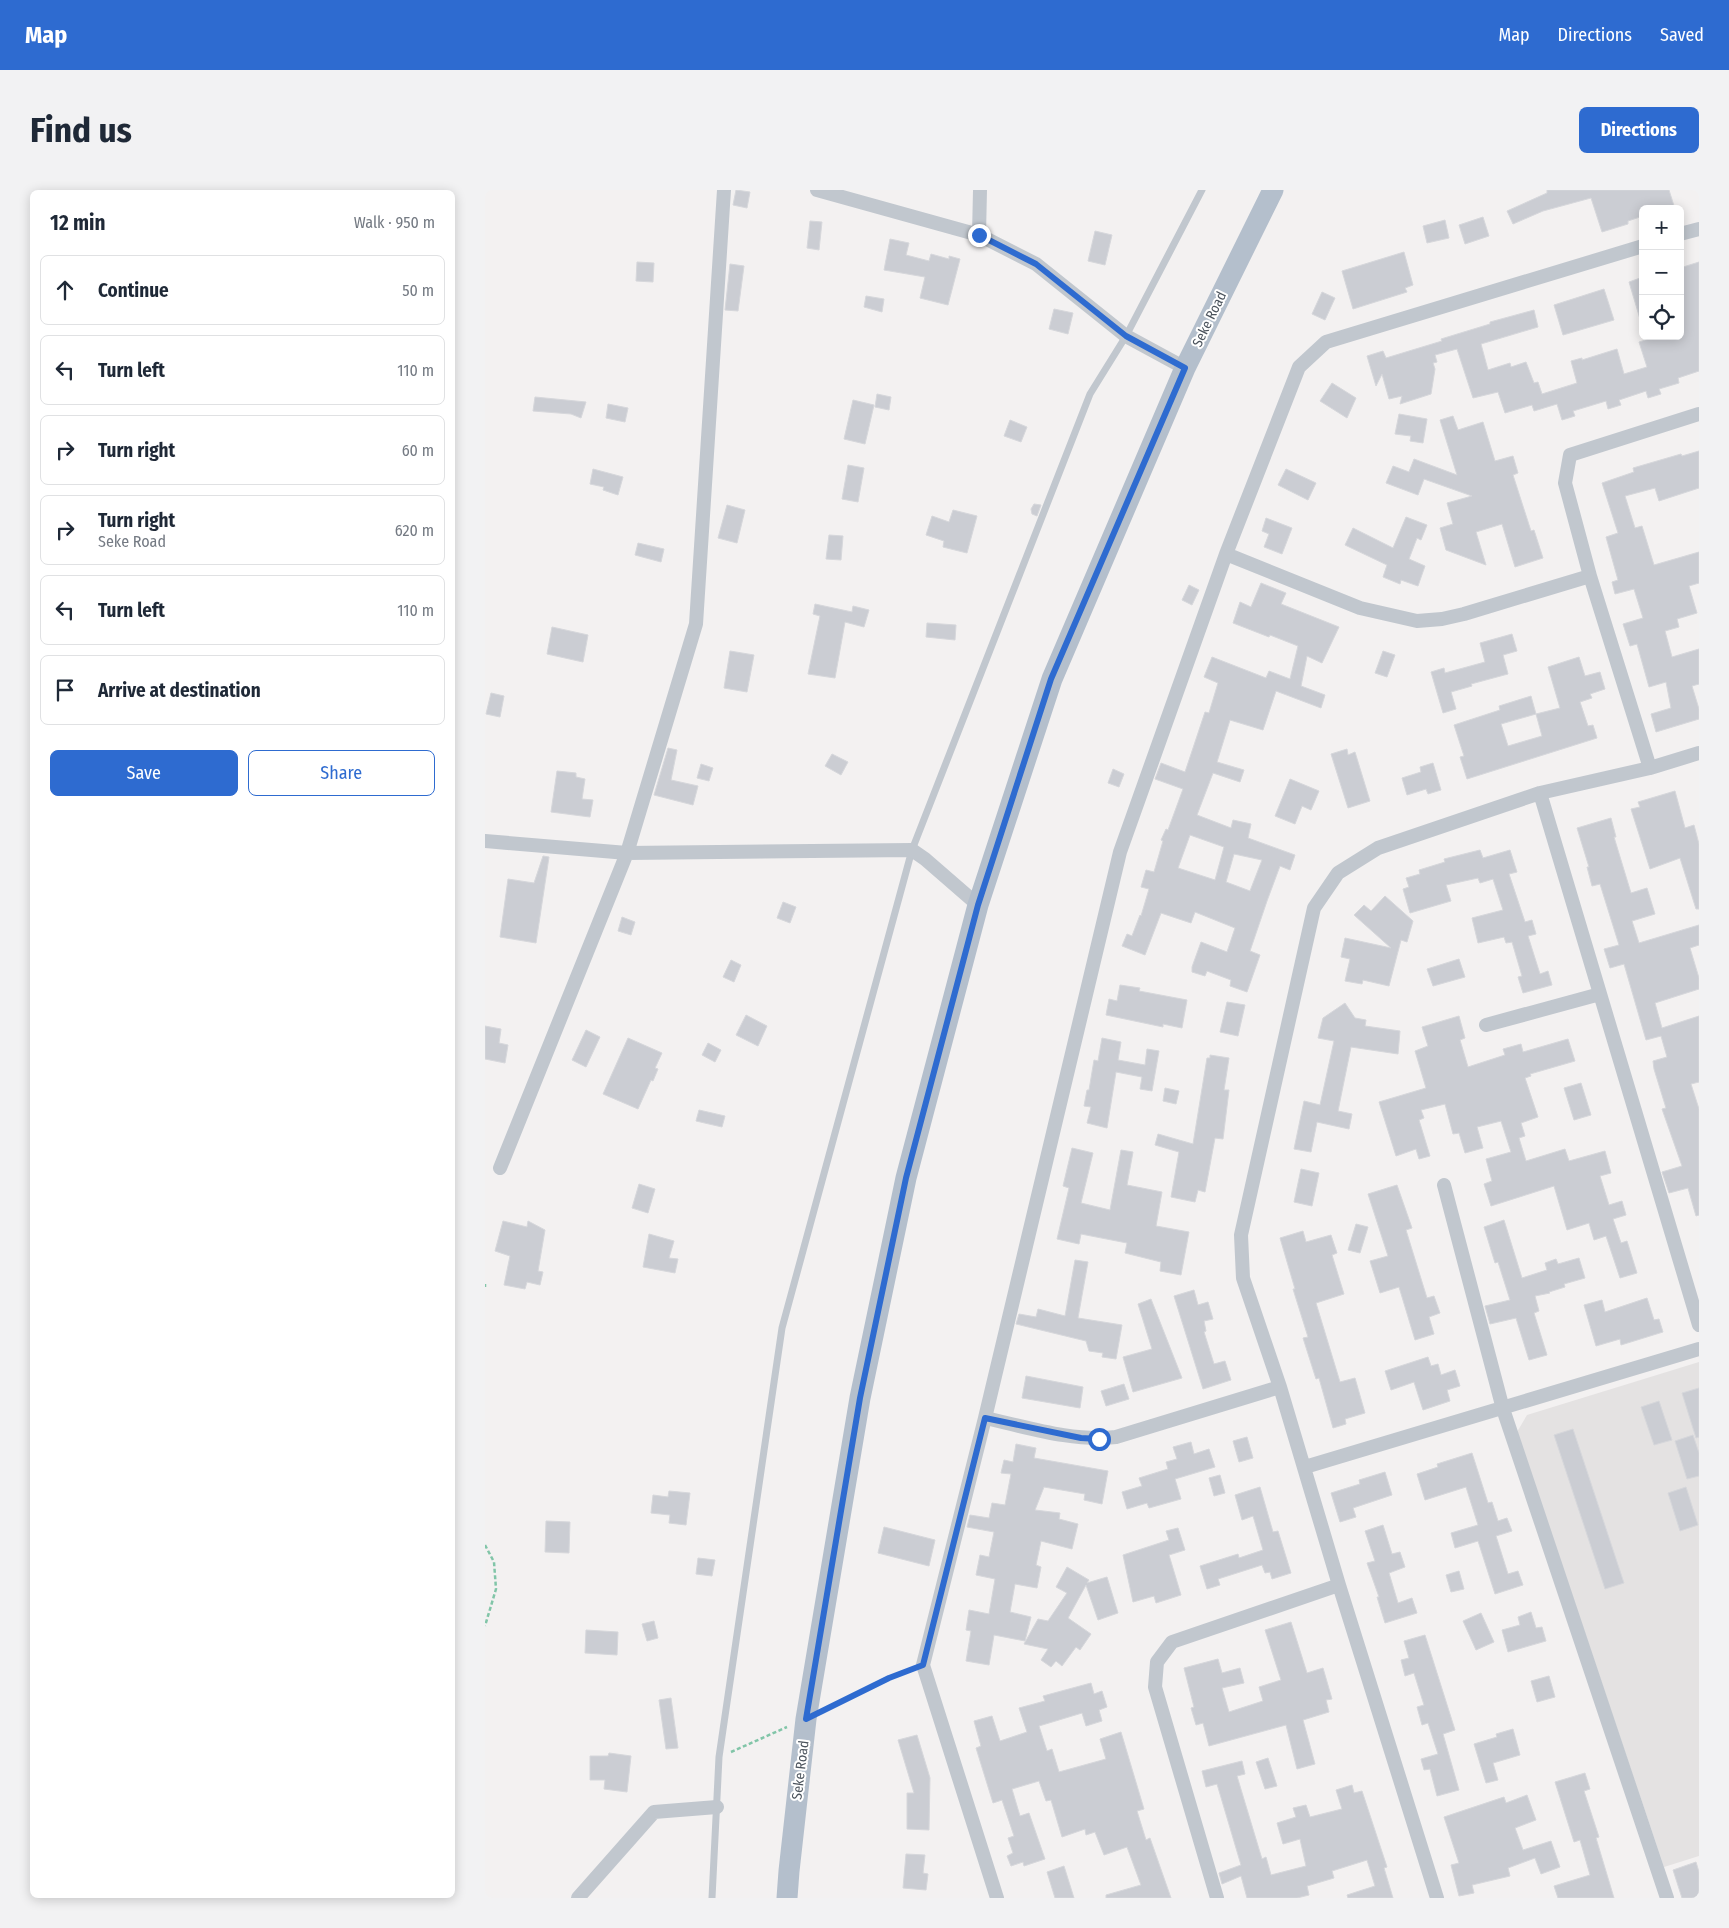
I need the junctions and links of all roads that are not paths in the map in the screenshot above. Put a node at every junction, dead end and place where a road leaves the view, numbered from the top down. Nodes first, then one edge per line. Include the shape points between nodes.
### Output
1 (724, 190) edge
2 (817, 190) edge
3 (980, 190) edge
4 (1202, 190) edge
5 (1273, 190) edge
6 (1699, 228) edge
7 (1684, 233) edge
8 (979, 235) junction
9 (1639, 247) edge
10 (1126, 336) junction
11 (1185, 368) junction
12 (1699, 414) edge
13 (1226, 554) junction
14 (1590, 576) junction
15 (1699, 753) edge
16 (1650, 768) junction
17 (1540, 793) junction
18 (485, 841) edge
19 (912, 850) junction
20 (627, 853) junction
21 (978, 905) junction
22 (1600, 994) junction
23 (1486, 1025) dead end
24 (500, 1168) dead end
25 (1444, 1185) dead end
26 (1699, 1325) edge
27 (1699, 1349) edge
28 (1280, 1388) junction
29 (1503, 1409) junction
30 (985, 1418) junction
31 (1305, 1467) junction
32 (1339, 1585) junction
33 (717, 1807) junction
34 (578, 1898) edge
35 (712, 1898) edge
36 (787, 1898) edge
37 (997, 1898) edge
38 (1217, 1898) edge
39 (1437, 1898) edge
40 (1667, 1898) edge

1 - 20 street via 696,624
2 - 8 street
3 - 8 street
4 - 10 lane
5 - 11 main road, Seke Road
6 - 7 street
8 - 10 street via 1036,264
9 - 13 street via 1326,342 1299,367
10 - 11 street
10 - 19 lane via 1090,394
11 - 21 main road, Seke Road via 1051,679
12 - 14 street via 1570,455 1565,483
13 - 14 street via 1360,608 1417,621 1464,614
13 - 30 street via 1120,852
14 - 16 street
15 - 16 street
16 - 17 street
17 - 22 street
17 - 28 street via 1378,848 1338,873 1314,908 1241,1234 1243,1278
18 - 20 street
19 - 20 street
19 - 21 street
19 - 33 lane via 782,1328 719,1757
20 - 24 street
21 - 36 main road, Seke Road via 906,1178 860,1398 806,1719
22 - 23 street
22 - 26 street
25 - 29 street
27 - 29 street
28 - 30 street via 1116,1437 1099,1439
28 - 31 street
29 - 31 street
29 - 40 street
30 - 37 street via 923,1665
31 - 32 street
32 - 38 street via 1172,1642 1157,1662 1155,1687
32 - 39 street
33 - 34 street via 654,1812
33 - 35 lane

